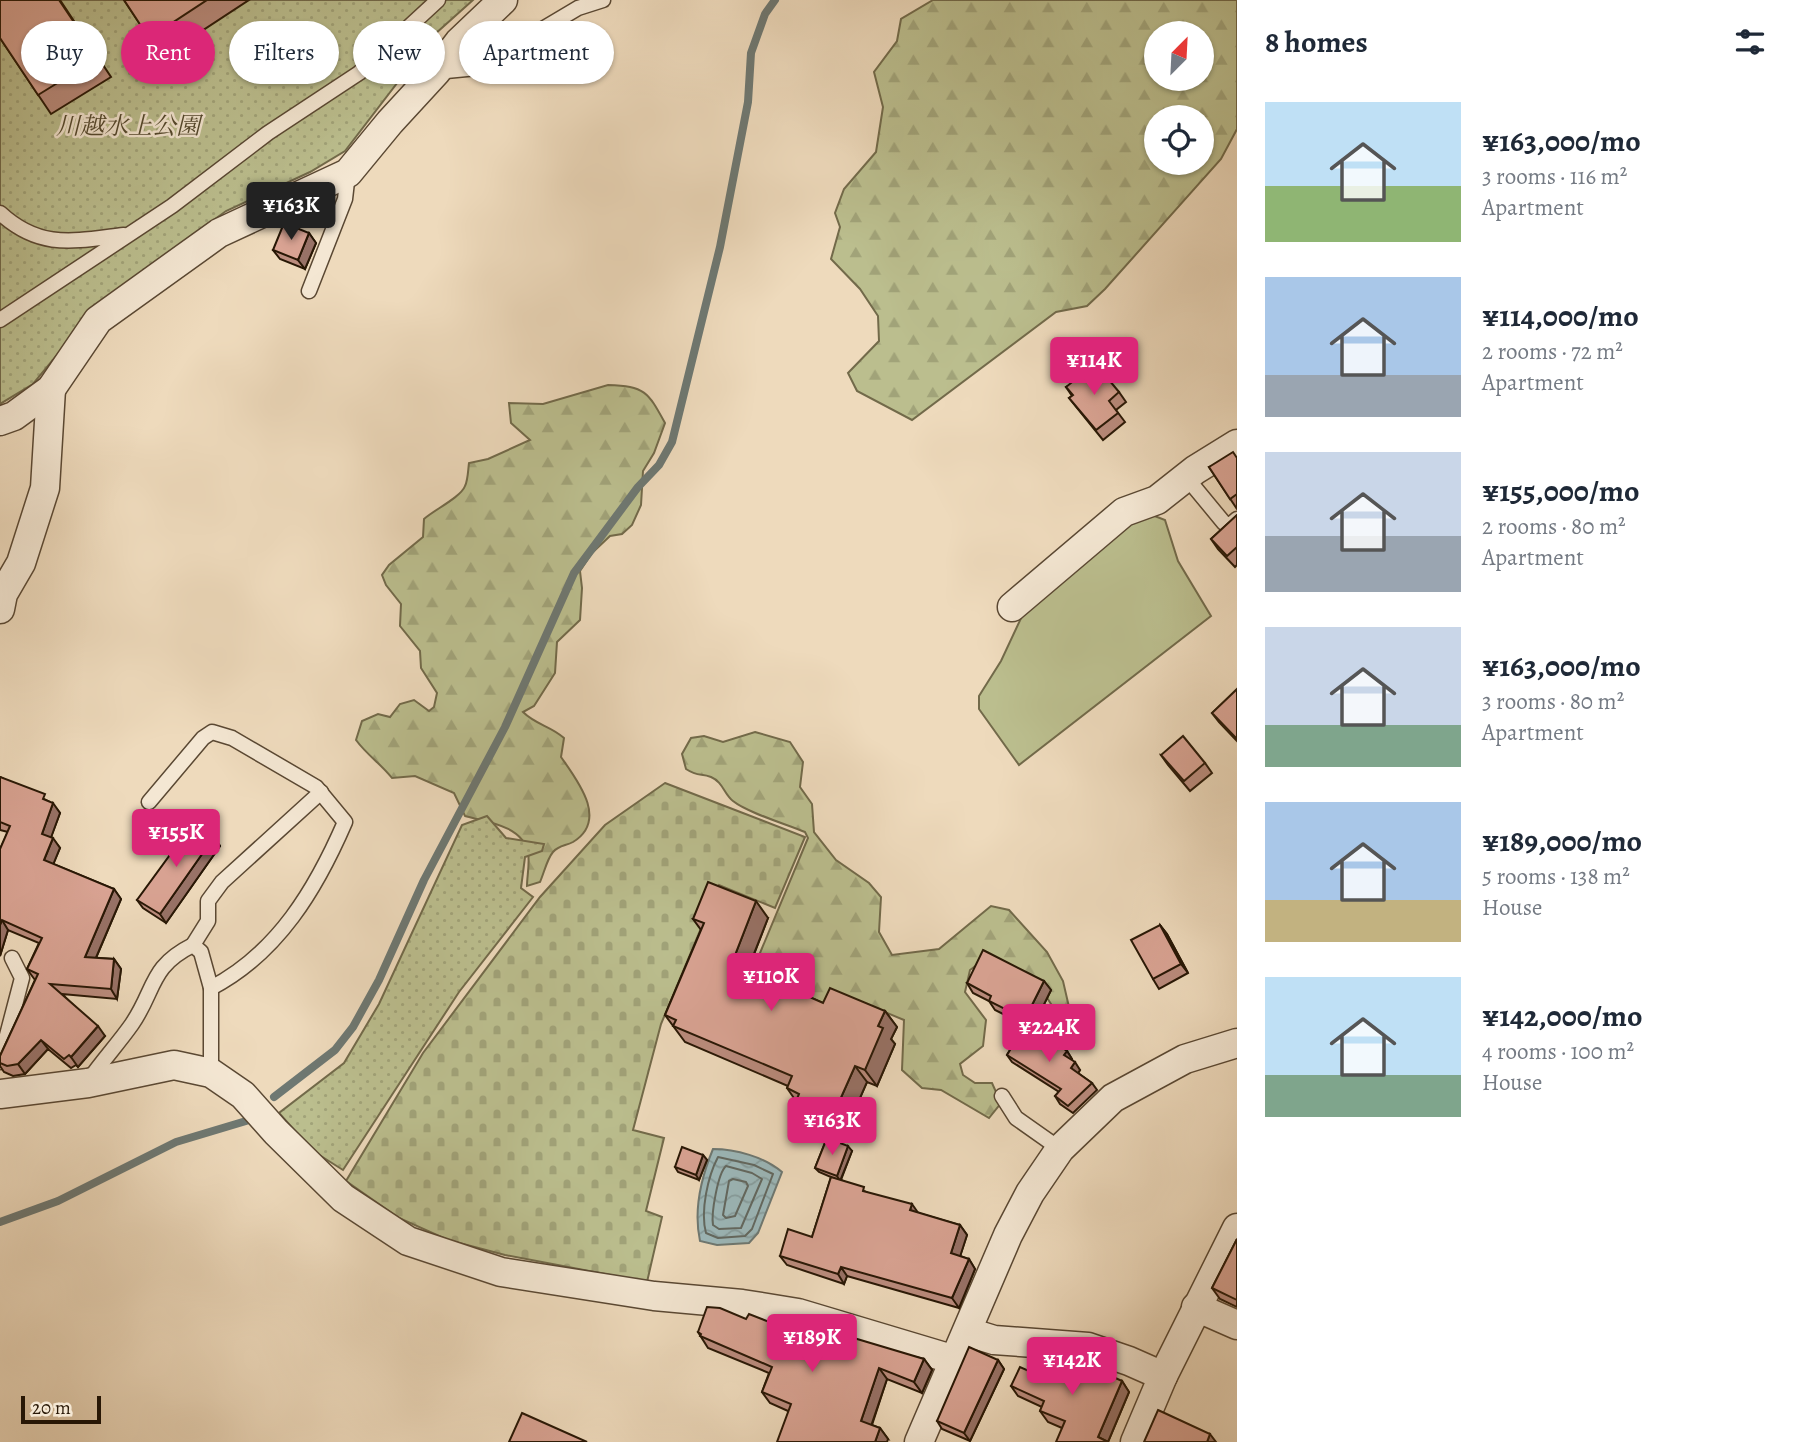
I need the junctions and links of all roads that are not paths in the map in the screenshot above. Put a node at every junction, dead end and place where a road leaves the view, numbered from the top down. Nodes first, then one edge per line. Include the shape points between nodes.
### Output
1 (438, 0) edge
2 (503, 0) edge
3 (603, 0) edge
4 (445, 60) edge
5 (445, 71) edge
6 (425, 84) edge
7 (348, 173) junction
8 (0, 213) edge
9 (129, 234) junction
10 (309, 291) dead end
11 (0, 320) edge
12 (51, 389) junction
13 (0, 421) edge
14 (1237, 444) edge
15 (1186, 477) junction
16 (1237, 520) edge
17 (1012, 607) dead end
18 (0, 609) edge
19 (321, 793) junction
20 (149, 802) dead end
21 (193, 946) junction
22 (12, 958) dead end
23 (211, 988) junction
24 (1237, 1043) edge
25 (0, 1062) edge
26 (211, 1073) junction
27 (88, 1083) junction
28 (0, 1094) edge
29 (1002, 1096) dead end
30 (1060, 1149) junction
31 (1237, 1228) edge
32 (1196, 1307) junction
33 (1237, 1325) edge
34 (968, 1332) junction
35 (956, 1360) junction
36 (1163, 1376) junction
37 (919, 1442) edge
38 (1135, 1442) edge

1 - 9 lane via 359,73
2 - 4 street
3 - 5 lane via 578,8 477,68
6 - 7 street
7 - 10 lane via 345,199
7 - 12 street via 219,233 98,320
8 - 9 lane via 15,227 42,239 73,241
9 - 11 lane
12 - 13 street
12 - 18 street via 45,488 21,563 3,594
14 - 15 street
15 - 16 lane via 1224,523
15 - 17 street via 1157,500 1124,512
19 - 20 lane via 278,763 212,732
19 - 21 lane via 222,883 208,901 208,921
19 - 23 lane via 345,822 322,872 265,948 235,976
21 - 23 lane via 201,952
21 - 27 lane via 174,955 157,974 132,1024
22 - 25 lane via 22,978
23 - 26 lane
24 - 30 street via 1185,1059 1113,1098
26 - 27 street via 174,1065
26 - 35 street via 243,1094 343,1198 408,1241 501,1272 798,1312
27 - 28 street
29 - 30 lane via 1016,1118
30 - 34 street via 1030,1193
31 - 32 street
32 - 33 street
32 - 36 street
34 - 35 street
34 - 36 street via 994,1340 1088,1347
35 - 37 street
36 - 38 street

